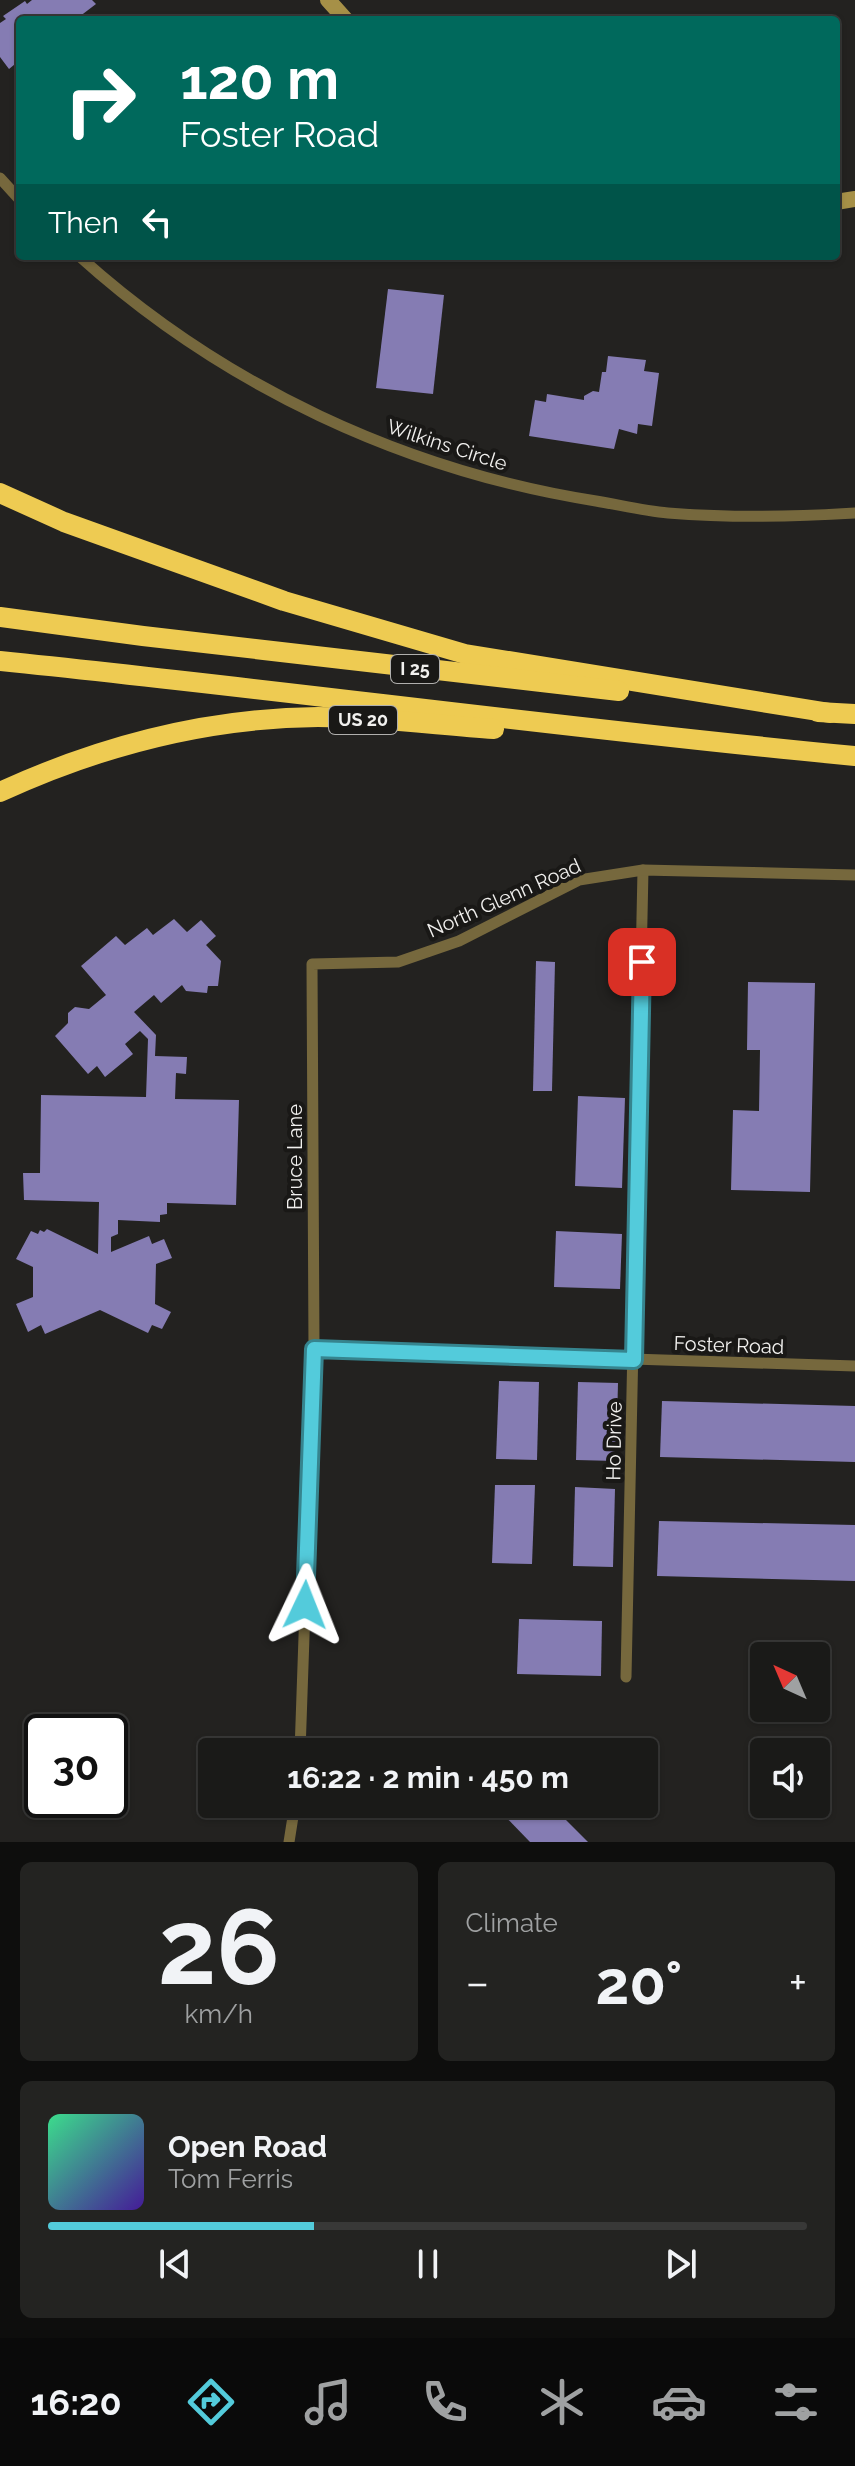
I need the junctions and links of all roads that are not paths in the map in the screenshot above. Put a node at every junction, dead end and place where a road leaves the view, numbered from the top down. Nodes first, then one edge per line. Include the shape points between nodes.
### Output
1 (328, 0) edge
2 (342, 16) edge
3 (0, 178) edge
4 (16, 196) edge
5 (84, 260) edge
6 (0, 493) edge
7 (855, 513) edge
8 (0, 617) edge
9 (0, 661) edge
10 (830, 713) junction
11 (855, 714) edge
12 (738, 745) junction
13 (855, 756) edge
14 (0, 792) edge
15 (643, 870) junction
16 (855, 875) edge
17 (312, 964) joint
18 (314, 1349) junction
19 (634, 1360) junction
20 (855, 1366) edge
21 (626, 1677) dead end
22 (300, 1738) edge
23 (293, 1818) edge
24 (289, 1842) edge

1 - 2 main road
3 - 4 street
5 - 7 street, Wilkins Circle via 230,368 328,420 430,461 542,493 664,513
6 - 10 highway via 64,522 284,601 465,654
8 - 10 highway, I 25 via 495,679
9 - 12 highway, I 25
10 - 11 highway, I 25
12 - 13 highway, I 25
12 - 14 highway, US 20 via 318,717 225,723 144,740 57,766
15 - 16 street, North Glenn Road
15 - 17 street, North Glenn Road via 579,880 459,941 398,962
15 - 19 street, Ho Drive
17 - 18 street, Bruce Lane
18 - 19 street, Foster Road
18 - 22 street, Bruce Lane
19 - 20 street, Foster Road
19 - 21 street, Ho Drive
23 - 24 street

